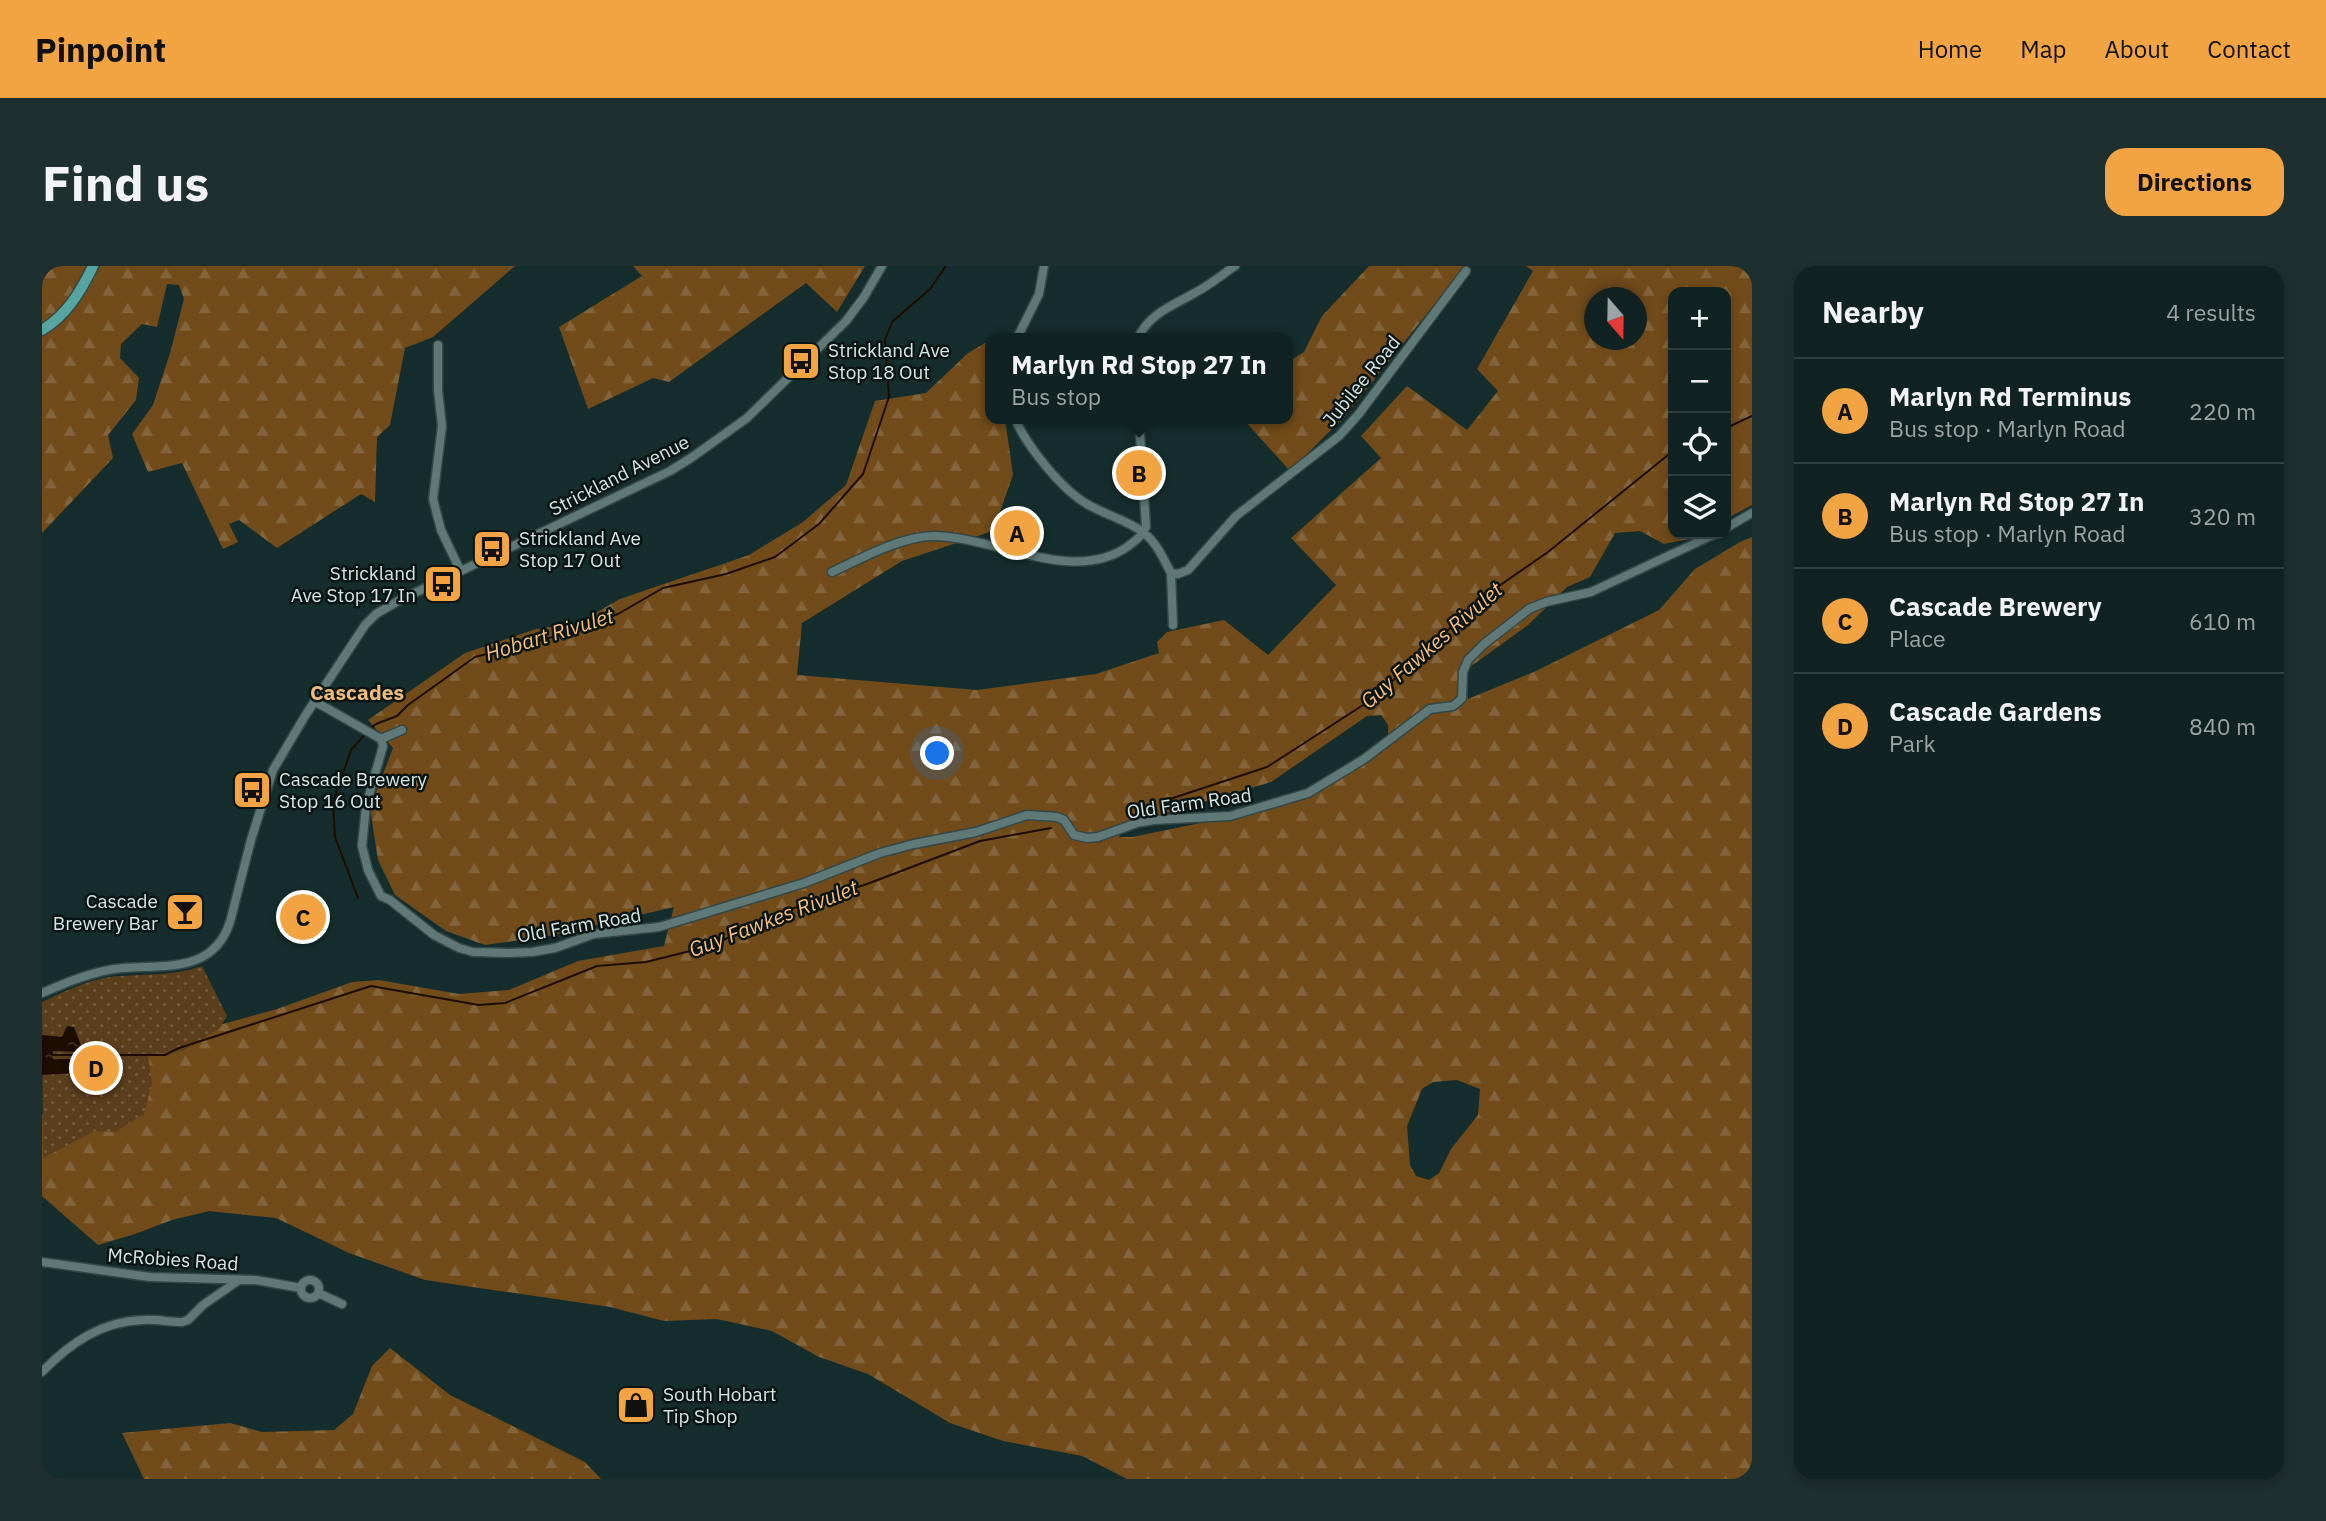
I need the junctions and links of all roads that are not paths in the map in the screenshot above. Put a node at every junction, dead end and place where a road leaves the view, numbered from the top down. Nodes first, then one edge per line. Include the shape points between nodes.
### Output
1 (93, 266) edge
2 (882, 266) edge
3 (1044, 266) edge
4 (1235, 266) edge
5 (1466, 271) dead end
6 (42, 330) edge
7 (1020, 333) edge
8 (1141, 333) edge
9 (438, 345) dead end
10 (1018, 424) edge
11 (1139, 424) edge
12 (1752, 513) edge
13 (1731, 525) edge
14 (1144, 532) junction
15 (1704, 539) edge
16 (460, 570) junction
17 (832, 572) dead end
18 (1171, 573) junction
19 (1173, 625) dead end
20 (314, 701) junction
21 (402, 730) dead end
22 (381, 739) junction
23 (42, 993) edge
24 (42, 1262) edge
25 (239, 1280) junction
26 (301, 1289) junction
27 (318, 1293) junction
28 (342, 1304) dead end
29 (42, 1372) edge

1 - 6 main road via 72,303
2 - 16 street, Strickland Avenue via 846,321 771,396 718,439 670,471
3 - 7 street via 1039,294
4 - 8 street via 1162,311
5 - 18 street, Jubilee Road via 1339,436 1236,516 1188,570
9 - 16 street via 441,437 433,499 441,530
10 - 14 street via 1074,495
11 - 14 street
12 - 13 street
14 - 17 street via 1114,555 1078,562 958,539 921,537
14 - 18 street
15 - 22 street, Old Farm Road via 1591,592 1529,609 1468,660 1458,702 1430,709 1364,759 1308,793 1230,816 1154,820 1098,837 1074,835 1064,820 1027,815 976,832 896,848 804,883 659,927 594,934 532,952 459,948 381,896 363,856 363,828
16 - 20 street, Strickland Avenue via 376,614
18 - 19 street
20 - 22 street
20 - 23 street, Strickland Avenue via 273,770 230,922 217,946 182,964 102,971
21 - 22 street
24 - 25 street, McRobies Road via 150,1277
25 - 26 street, McRobies Road
25 - 29 street via 188,1320 140,1320 99,1329 69,1347
26 - 27 street via 307,1297
26 - 27 street via 305,1281 314,1280
27 - 28 street

